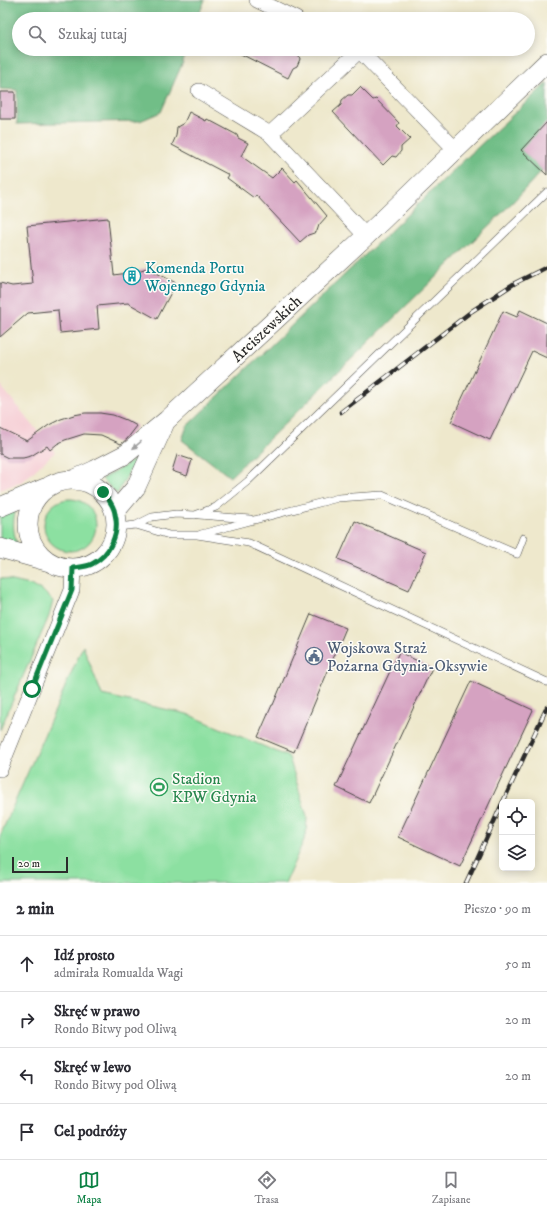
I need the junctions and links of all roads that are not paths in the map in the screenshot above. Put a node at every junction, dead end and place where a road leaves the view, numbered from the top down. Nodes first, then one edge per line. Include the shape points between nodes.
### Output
1 (257, 0) edge
2 (282, 12) edge
3 (353, 56) edge
4 (365, 56) edge
5 (547, 62) edge
6 (199, 91) dead end
7 (270, 134) junction
8 (456, 150) junction
9 (547, 192) edge
10 (366, 236) junction
11 (166, 420) junction
12 (73, 480) junction
13 (54, 484) junction
14 (0, 506) edge
15 (195, 515) junction
16 (258, 519) junction
17 (116, 520) junction
18 (136, 525) junction
19 (197, 535) junction
20 (523, 538) dead end
21 (0, 548) edge
22 (51, 563) junction
23 (73, 568) junction
24 (547, 682) edge
25 (0, 769) edge

1 - 2 street
3 - 7 street
4 - 8 street
5 - 8 street, Arciszewskich
6 - 7 street
7 - 10 street
8 - 10 street, Arciszewskich
9 - 15 lane via 248,481 216,507
10 - 11 street, Arciszewskich
11 -> 12 street, Arciszewskich via 126,454
11 - 17 street, Arciszewskich via 136,487
12 - 13 street
12 - 17 street via 94,486 103,492 110,501
13 - 14 street
13 - 22 street via 36,500 30,510 28,522 29,535 34,546
15 - 16 lane
15 - 18 lane via 152,517
16 - 19 lane
16 - 20 lane via 338,498 382,495 517,554
17 - 18 lane
17 - 23 street via 111,545 106,553 91,564
18 - 19 lane via 169,535
19 - 24 lane via 249,543
21 - 22 street
22 - 23 street
23 - 25 street via 72,590

